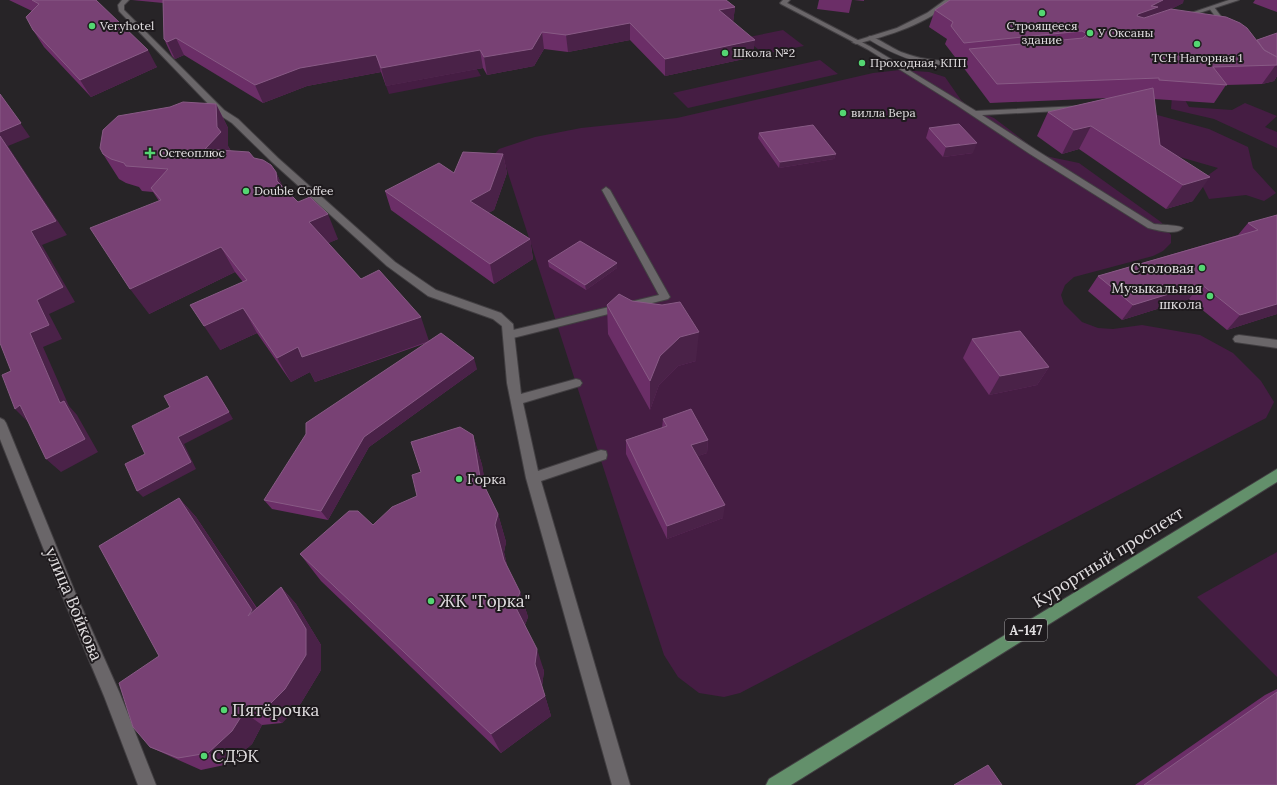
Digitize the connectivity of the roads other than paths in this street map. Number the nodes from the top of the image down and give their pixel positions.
1 (126, 0) edge
2 (787, 0) edge
3 (949, 0) edge
4 (1236, 0) edge
5 (1212, 8) junction
6 (1175, 19) edge
7 (1229, 31) edge
8 (870, 38) junction
9 (856, 42) junction
10 (989, 61) edge
11 (1084, 108) edge
12 (975, 113) junction
13 (606, 190) dead end
14 (1179, 228) dead end
15 (509, 335) junction
16 (1239, 339) dead end
17 (1277, 344) edge
18 (576, 383) dead end
19 (517, 400) junction
20 (0, 423) edge
21 (601, 455) dead end
22 (1277, 476) edge
23 (533, 478) junction
24 (147, 785) edge
25 (621, 785) edge
26 (775, 785) edge

1 - 15 street
2 - 9 lane
3 - 8 street
4 - 5 street
5 - 6 street
5 - 7 lane
8 - 9 street
8 - 10 lane
9 - 12 lane
11 - 12 lane
12 - 14 lane
13 - 15 lane
15 - 19 street
16 - 17 street
18 - 19 street
19 - 23 street
20 - 24 street, улица Войкова
21 - 23 street
22 - 26 main road, Курортный проспект / А-147
23 - 25 street

